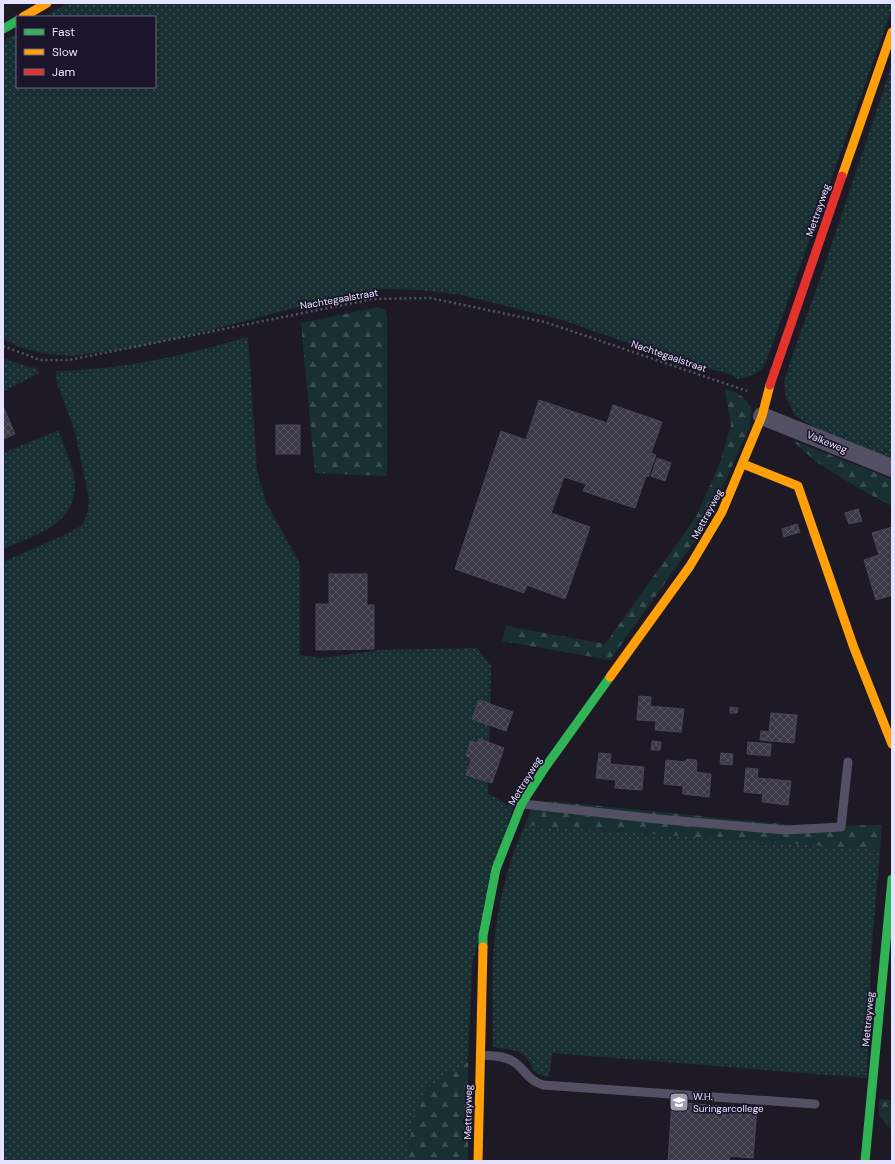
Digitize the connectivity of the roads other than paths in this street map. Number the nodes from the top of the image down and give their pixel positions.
1 (47, 3) edge
2 (25, 16) edge
3 (16, 22) edge
4 (3, 29) edge
5 (892, 32) edge
6 (762, 416) junction
7 (742, 464) junction
8 (892, 468) edge
9 (892, 744) edge
10 (848, 762) dead end
11 (522, 803) junction
12 (892, 879) edge
13 (480, 1055) junction
14 (815, 1104) dead end
15 (478, 1161) edge
16 (865, 1161) edge

1 - 2 street
3 - 4 street
5 - 6 street, Mettrayweg
6 - 7 street, Mettrayweg
6 - 8 street, Valkeweg
7 - 9 street
7 - 11 street, Mettrayweg
10 - 11 lane
11 - 13 street, Mettrayweg
12 - 16 street, Mettrayweg
13 - 14 lane
13 - 15 street, Mettrayweg

